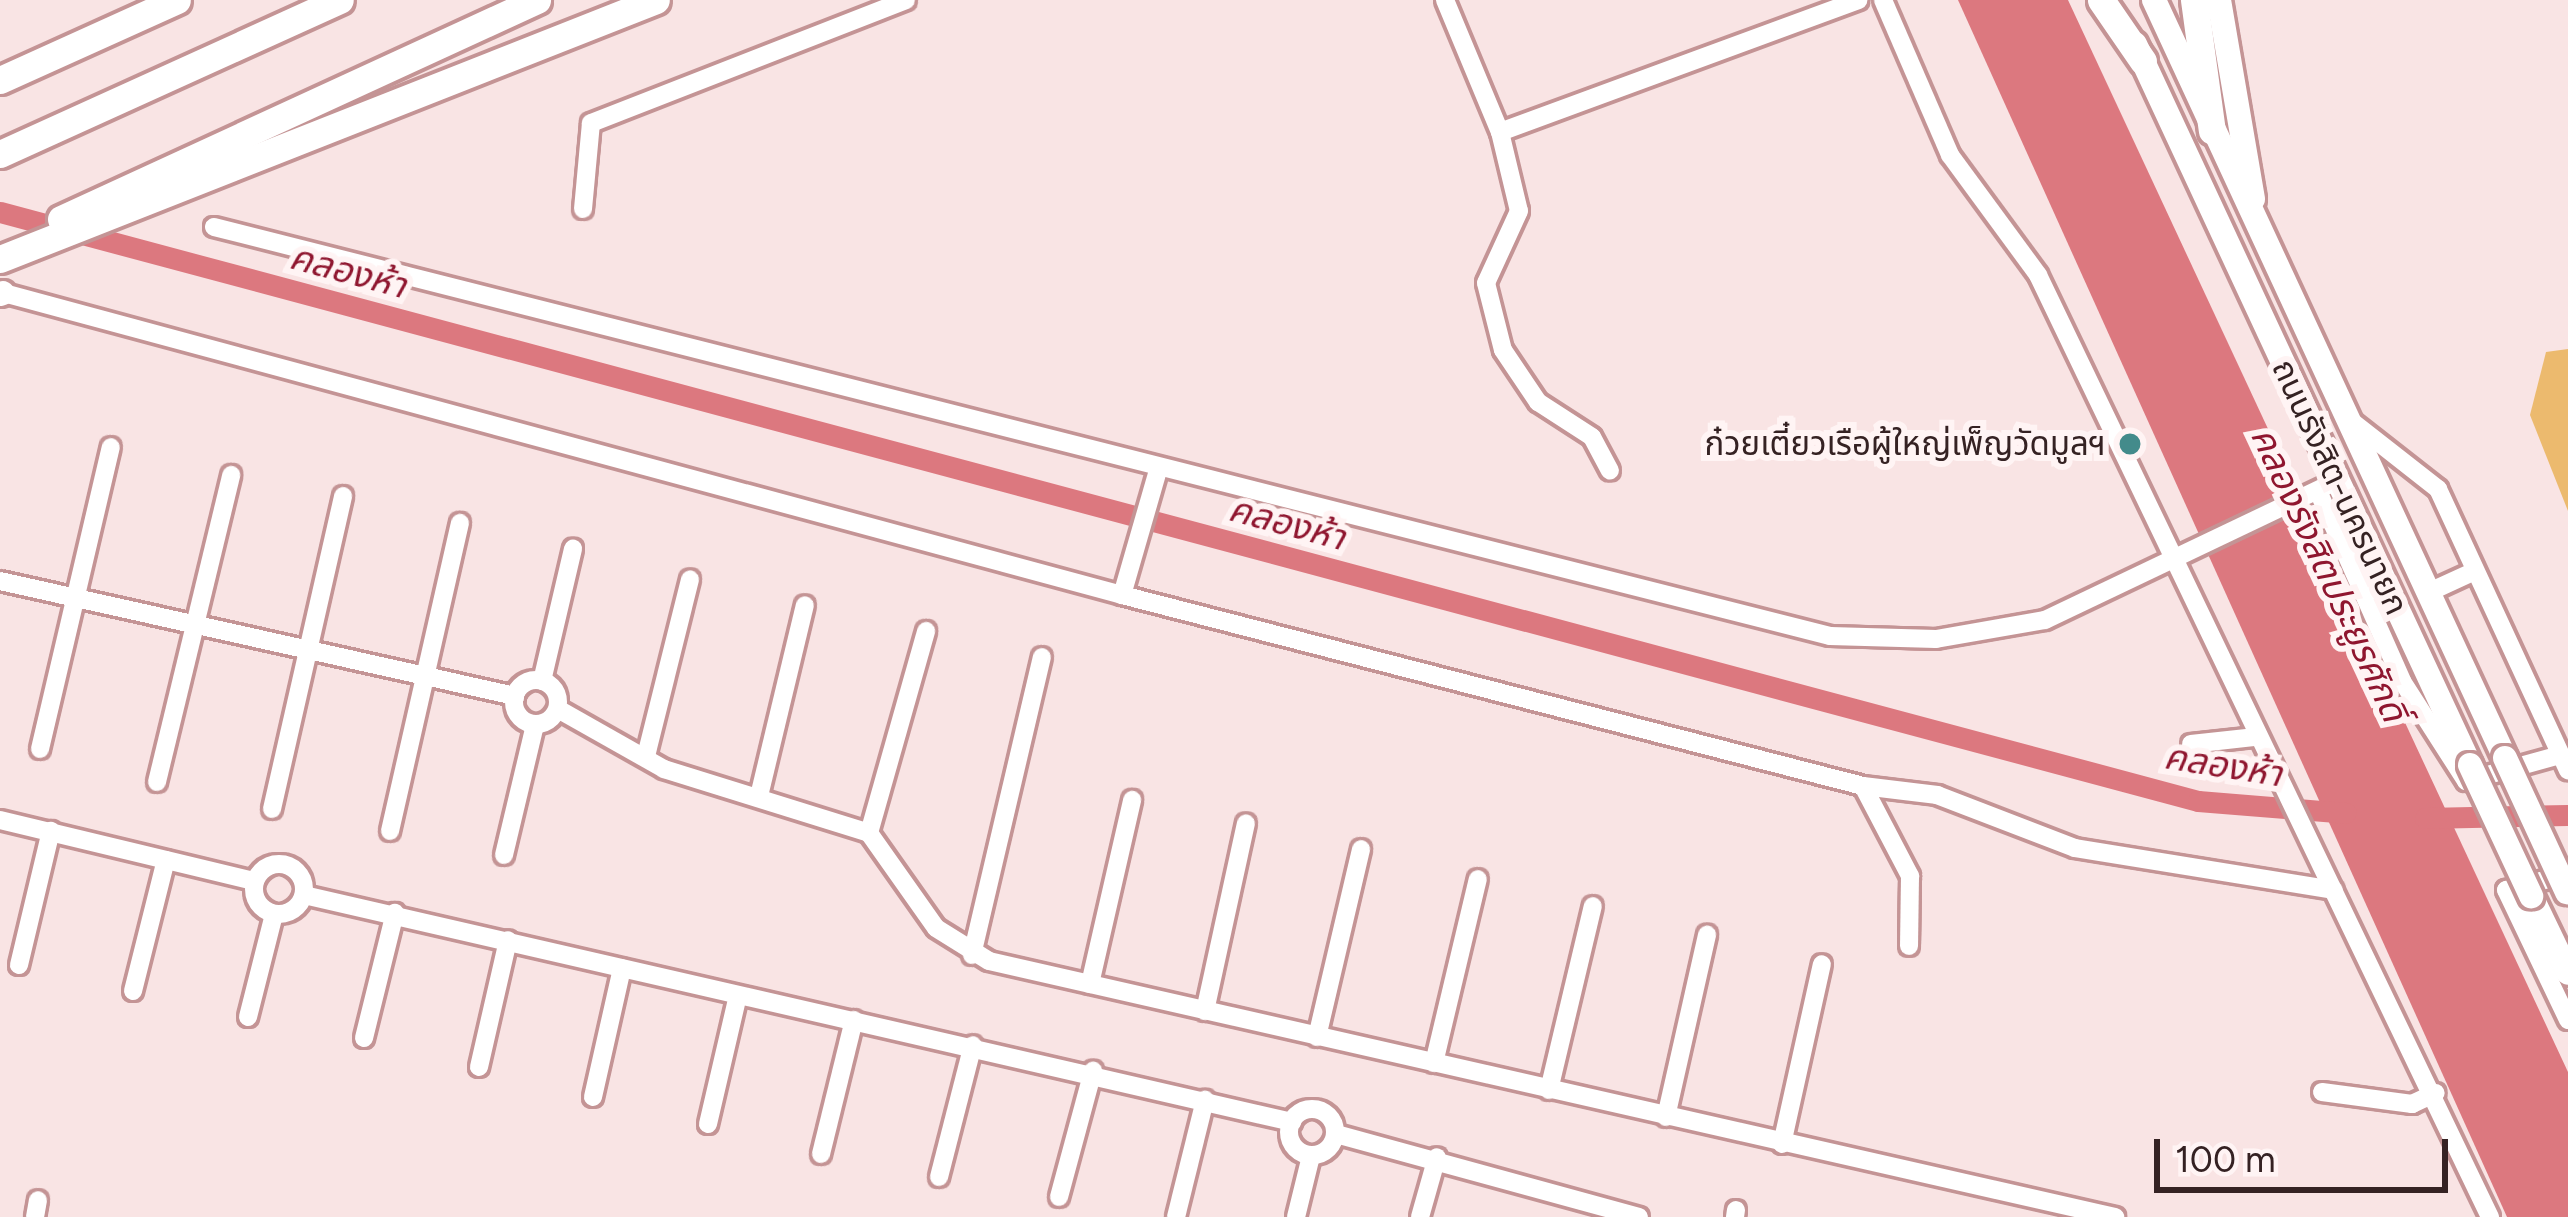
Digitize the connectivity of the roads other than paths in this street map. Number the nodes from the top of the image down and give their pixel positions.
1 (177, 0) edge
2 (340, 0) edge
3 (656, 0) edge
4 (906, 0) edge
5 (1445, 0) edge
6 (1858, 0) edge
7 (1883, 0) edge
8 (2102, 0) edge
9 (2116, 0) edge
10 (2154, 0) edge
11 (2194, 0) edge
12 (2219, 0) edge
13 (533, 2) edge
14 (616, 7) edge
15 (2143, 61) junction
16 (0, 80) edge
17 (2212, 130) junction
18 (1500, 132) junction
19 (0, 154) edge
20 (583, 209) dead end
21 (214, 226) dead end
22 (2261, 239) junction
23 (0, 248) edge
24 (0, 260) edge
25 (1, 293) edge
26 (2343, 414) junction
27 (111, 447) dead end
28 (1610, 471) dead end
29 (232, 475) dead end
30 (1156, 477) junction
31 (2322, 489) junction
32 (343, 496) dead end
33 (460, 523) dead end
34 (574, 549) dead end
35 (2176, 554) junction
36 (2475, 571) junction
37 (690, 579) dead end
38 (0, 581) edge
39 (1124, 589) junction
40 (2427, 593) junction
41 (74, 597) junction
42 (805, 605) dead end
43 (194, 624) junction
44 (926, 631) dead end
45 (308, 650) junction
46 (1042, 657) dead end
47 (424, 675) junction
48 (542, 681) junction
49 (515, 696) junction
50 (558, 709) junction
51 (535, 725) junction
52 (2254, 737) junction
53 (2191, 743) dead end
54 (40, 748) dead end
55 (646, 757) junction
56 (2564, 762) edge
57 (157, 782) dead end
58 (1863, 786) junction
59 (760, 792) junction
60 (1132, 800) dead end
61 (272, 809) dead end
62 (0, 820) edge
63 (1246, 823) dead end
64 (50, 831) junction
65 (390, 831) dead end
66 (869, 833) junction
67 (1361, 849) dead end
68 (505, 855) dead end
69 (166, 860) junction
70 (2568, 874) edge
71 (1478, 879) dead end
72 (254, 881) junction
73 (2334, 890) junction
74 (2567, 894) edge
75 (304, 895) junction
76 (1593, 905) dead end
77 (394, 913) junction
78 (274, 914) junction
79 (1707, 935) dead end
80 (508, 940) junction
81 (1910, 946) dead end
82 (971, 955) junction
83 (1822, 964) dead end
84 (19, 965) dead end
85 (622, 968) junction
86 (2568, 973) edge
87 (1090, 984) junction
88 (133, 991) dead end
89 (738, 995) junction
90 (1205, 1011) junction
91 (248, 1017) dead end
92 (854, 1020) junction
93 (2568, 1020) edge
94 (1317, 1037) junction
95 (364, 1038) dead end
96 (974, 1045) junction
97 (1435, 1063) junction
98 (479, 1067) dead end
99 (1093, 1071) junction
100 (1549, 1090) junction
101 (2321, 1092) dead end
102 (2436, 1093) junction
103 (593, 1097) dead end
104 (1205, 1100) junction
105 (1666, 1117) junction
106 (1292, 1122) junction
107 (708, 1124) dead end
108 (1336, 1133) junction
109 (1781, 1144) junction
110 (821, 1154) dead end
111 (1310, 1156) junction
112 (1437, 1157) junction
113 (939, 1177) dead end
114 (1059, 1197) dead end
115 (1176, 1217) edge
116 (1296, 1217) edge
117 (1420, 1217) edge
118 (1639, 1217) edge
119 (2115, 1217) edge
120 (2491, 1217) edge

1 - 16 highway
2 - 19 highway
3 - 14 highway
4 - 20 street
5 - 18 street
6 - 18 street
7 - 35 street
8 - 15 highway
9 - 15 main road, ถนนรังสิต-นครนายก
10 - 17 main road, ถนนรังสิต-นครนายก
11 - 17 highway
12 - 22 main road
13 - 23 highway
14 - 24 highway
15 - 31 main road, ถนนรังสิต-นครนายก
17 - 22 main road, ถนนรังสิต-นครนายก
18 - 28 street
21 - 30 street
22 - 26 main road, ถนนรังสิต-นครนายก
25 - 39 street
26 - 36 street
26 - 40 main road, ถนนรังสิต-นครนายก
27 - 41 street
29 - 43 street
30 - 35 street
30 - 39 street
31 - 35 street
31 - 56 street
31 - 86 main road, ถนนรังสิต-นครนายก, bridge
32 - 45 street
33 - 47 street
34 - 48 street
35 - 52 street
36 - 40 street
36 - 56 street
37 - 55 street
38 - 41 street
39 - 58 street
40 - 74 main road, ถนนรังสิต-นครนายก, bridge
41 - 43 street
41 - 54 street
42 - 59 street
43 - 45 street
43 - 57 street
44 - 66 street
45 - 47 street
45 - 61 street
46 - 82 street
47 - 49 street
47 - 65 street
48 - 49 street
48 - 50 street
49 - 51 street
50 - 51 street
50 - 55 street
51 - 68 street
52 - 53 street
52 - 73 street
55 - 59 street
58 - 73 street
58 - 81 street
59 - 66 street
60 - 87 street
62 - 64 street
63 - 90 street
64 - 69 street
64 - 84 street
66 - 82 street
67 - 94 street
69 - 72 street
69 - 88 street
70 - 93 street
71 - 97 street
72 - 75 street
72 - 78 street
73 - 102 street
75 - 77 street
75 - 78 street
76 - 100 street
77 - 80 street
77 - 95 street
78 - 91 street
79 - 105 street
80 - 85 street
80 - 98 street
82 - 87 street
83 - 109 street
85 - 89 street
85 - 103 street
87 - 90 street
89 - 92 street
89 - 107 street
90 - 94 street
92 - 96 street
92 - 110 street
94 - 97 street
96 - 99 street
96 - 113 street
97 - 100 street
99 - 104 street
99 - 114 street
100 - 105 street
101 - 102 street
102 - 120 street
104 - 106 street
104 - 115 street
105 - 109 street
106 - 108 street
106 - 111 street
108 - 111 street
108 - 112 street
109 - 119 street
111 - 116 street
112 - 117 street
112 - 118 street

